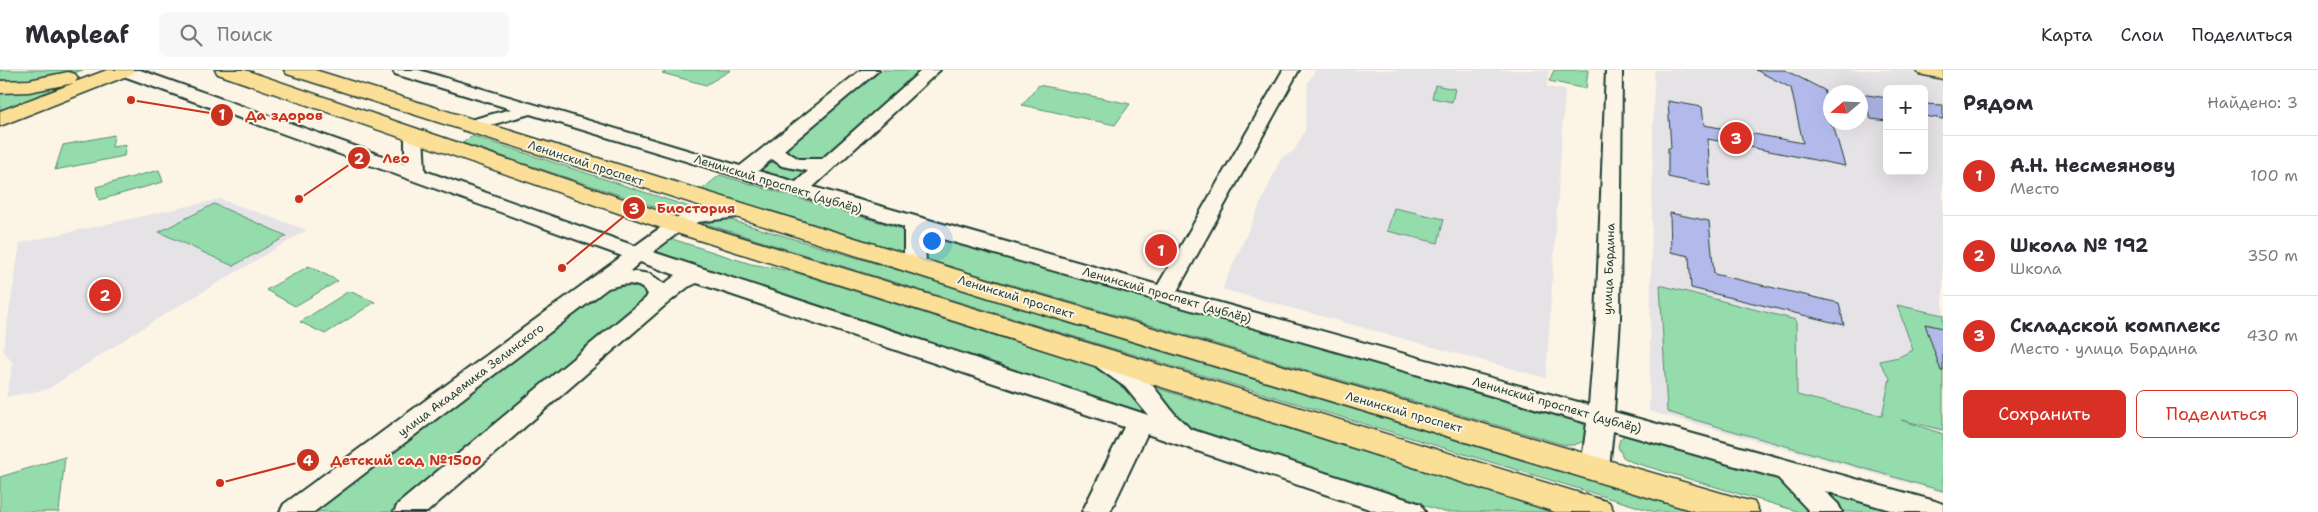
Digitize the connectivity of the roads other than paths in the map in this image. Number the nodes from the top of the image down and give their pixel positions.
1 (90, 70) edge
2 (124, 70) edge
3 (225, 70) edge
4 (294, 70) edge
5 (401, 70) edge
6 (871, 70) edge
7 (932, 70) edge
8 (1291, 70) edge
9 (1614, 70) edge
10 (1926, 70) edge
11 (1943, 73) edge
12 (0, 87) edge
13 (529, 109) junction
14 (0, 119) edge
15 (470, 126) junction
16 (414, 135) junction
17 (773, 149) junction
18 (826, 164) junction
19 (743, 173) junction
20 (415, 175) junction
21 (799, 190) junction
22 (739, 212) junction
23 (914, 224) junction
24 (676, 225) junction
25 (636, 255) junction
26 (915, 266) junction
27 (696, 276) junction
28 (600, 283) junction
29 (1164, 294) junction
30 (655, 302) junction
31 (1104, 359) junction
32 (1601, 419) junction
33 (1139, 423) junction
34 (1190, 440) junction
35 (1595, 468) junction
36 (1786, 470) junction
37 (294, 512) edge
38 (408, 512) edge
39 (1096, 512) edge
40 (1411, 512) edge
41 (1597, 512) edge
42 (1742, 512) edge
43 (1828, 512) edge
44 (1935, 512) edge

1 - 12 main road
2 - 14 main road
2 - 20 street
3 - 16 main road
4 - 15 main road, Ленинский проспект
5 - 13 street, Ленинский проспект (дублёр)
6 - 17 street
7 - 18 street
8 - 29 street
9 - 32 street, улица Бардина
10 - 11 main road
13 - 15 street
13 - 19 street, Ленинский проспект (дублёр)
15 - 22 main road, Ленинский проспект
16 - 20 street
16 - 24 main road
17 - 18 street
17 - 19 street
18 - 21 street
19 - 21 street, Ленинский проспект (дублёр)
20 - 25 street
21 - 23 street, Ленинский проспект (дублёр)
22 - 24 street, улица Академика Зелинского
22 - 26 main road, Ленинский проспект
23 - 26 street
23 - 29 street, Ленинский проспект (дублёр)
24 - 25 street, улица Академика Зелинского
24 - 31 main road
25 - 27 street
25 - 28 street, улица Академика Зелинского
26 - 35 main road, Ленинский проспект
27 - 30 street
27 - 33 street
28 - 30 street, улица Академика Зелинского
28 - 37 street, улица Академика Зелинского
29 - 32 street, Ленинский проспект (дублёр)
30 - 38 street
31 - 34 street
31 - 41 main road
32 - 35 street, улица Бардина
32 - 36 street, Ленинский проспект (дублёр)
33 - 34 street
33 - 39 street
34 - 40 street
35 - 42 main road, Ленинский проспект
36 - 43 street
36 - 44 street, Ленинский проспект (дублёр)

